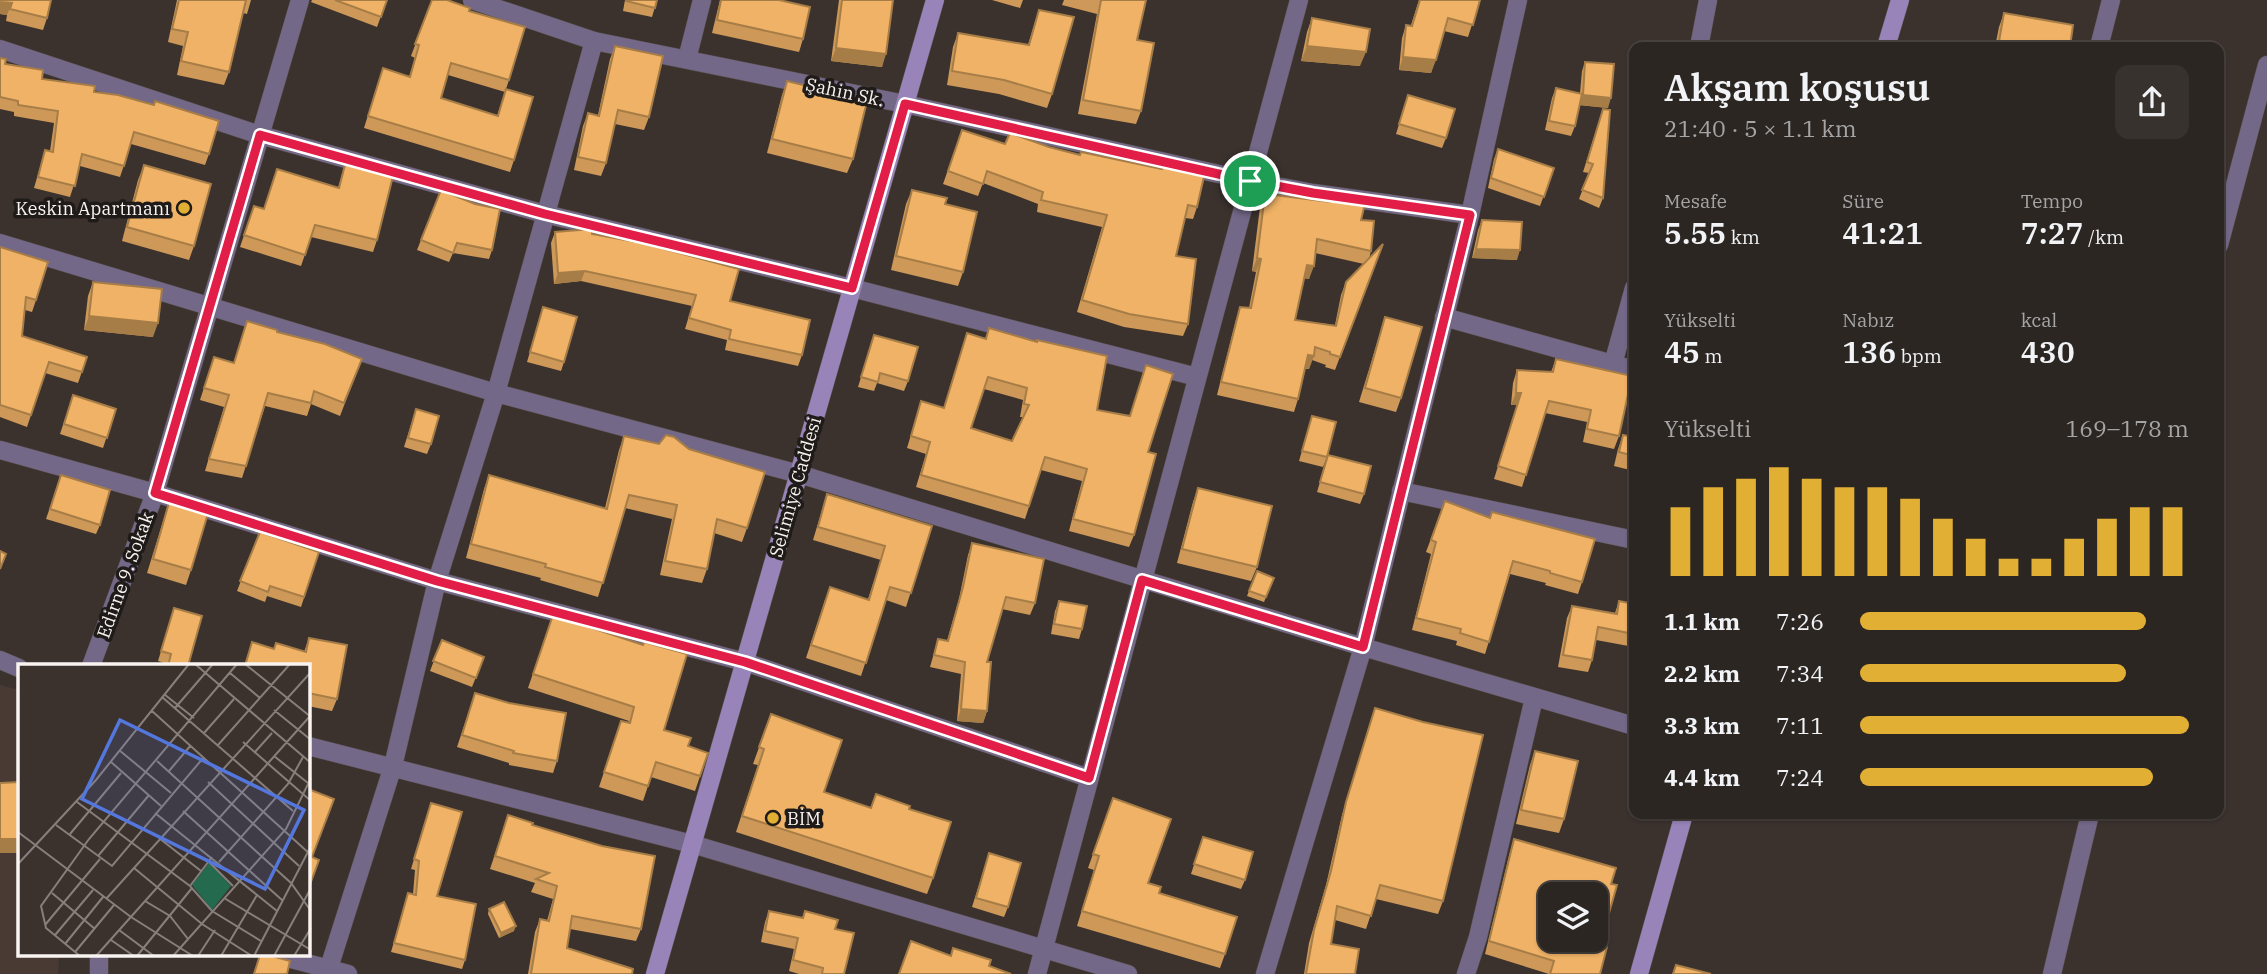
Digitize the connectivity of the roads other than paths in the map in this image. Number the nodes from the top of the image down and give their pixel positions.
1 (300, 0) edge
2 (472, 0) edge
3 (702, 0) edge
4 (935, 0) edge
5 (1298, 0) edge
6 (1518, 0) edge
7 (1709, 0) edge
8 (1900, 0) edge
9 (2111, 0) edge
10 (594, 41) junction
11 (1700, 42) edge
12 (1887, 42) edge
13 (2100, 42) edge
14 (0, 49) edge
15 (687, 59) junction
16 (2267, 65) edge
17 (905, 104) junction
18 (260, 135) junction
19 (1250, 181) junction
20 (545, 214) junction
21 (1470, 215) junction
22 (2224, 226) edge
23 (0, 243) edge
24 (852, 288) junction
25 (1629, 306) edge
26 (210, 307) junction
27 (1444, 317) junction
28 (1613, 364) junction
29 (1629, 369) edge
30 (1198, 377) junction
31 (496, 393) junction
32 (0, 450) edge
33 (799, 474) junction
34 (1401, 491) junction
35 (155, 493) junction
36 (1629, 539) edge
37 (1142, 580) junction
38 (437, 581) junction
39 (1363, 647) junction
40 (0, 660) edge
41 (745, 662) junction
42 (92, 664) edge
43 (18, 668) edge
44 (1534, 698) junction
45 (1629, 725) edge
46 (310, 746) edge
47 (393, 766) junction
48 (1089, 778) junction
49 (1683, 819) edge
50 (2089, 819) edge
51 (692, 844) junction
52 (1043, 949) junction
53 (99, 956) edge
54 (279, 956) edge
55 (328, 972) edge
56 (99, 974) edge
57 (348, 974) edge
58 (655, 974) edge
59 (1037, 974) edge
60 (1128, 974) edge
61 (1265, 974) edge
62 (1466, 974) edge
63 (1639, 974) edge
64 (2052, 974) edge

1 - 18 street, Edirne 9. Sokak
2 - 10 street, Şahin Sk.
3 - 15 street
4 - 17 street, Selimiye Caddesi
5 - 19 street
6 - 21 street
7 - 11 street
8 - 12 street
9 - 13 street
10 - 15 street, Şahin Sk.
10 - 20 street
14 - 18 street
15 - 17 street, Şahin Sk.
16 - 22 street
17 - 19 street, Şahin Sk.
17 - 24 street, Selimiye Caddesi
18 - 20 street
18 - 26 street, Edirne 9. Sokak
19 - 21 street, Şahin Sk.
19 - 30 street
20 - 24 street
20 - 31 street
21 - 27 street
23 - 26 street
24 - 30 street
24 - 33 street, Selimiye Caddesi
25 - 28 street
26 - 31 street
26 - 35 street, Edirne 9. Sokak
27 - 28 street
27 - 34 street
28 - 29 street
30 - 37 street
31 - 33 street
31 - 38 street
32 - 35 street
33 - 37 street
33 - 41 street, Selimiye Caddesi
34 - 36 street
34 - 39 street
35 - 38 street
35 - 42 street, Edirne 9. Sokak
37 - 39 street
37 - 48 street
38 - 41 street
38 - 47 street
39 - 44 street
39 - 61 street
40 - 43 street
41 - 48 street
41 - 51 street, Selimiye Caddesi
44 - 45 street
44 - 62 street
46 - 47 street
47 - 51 street
47 - 55 street
48 - 52 street
49 - 63 street
50 - 64 street
51 - 52 street
51 - 58 street, Selimiye Caddesi
52 - 59 street
52 - 60 street
53 - 56 street
54 - 55 street
55 - 57 street

